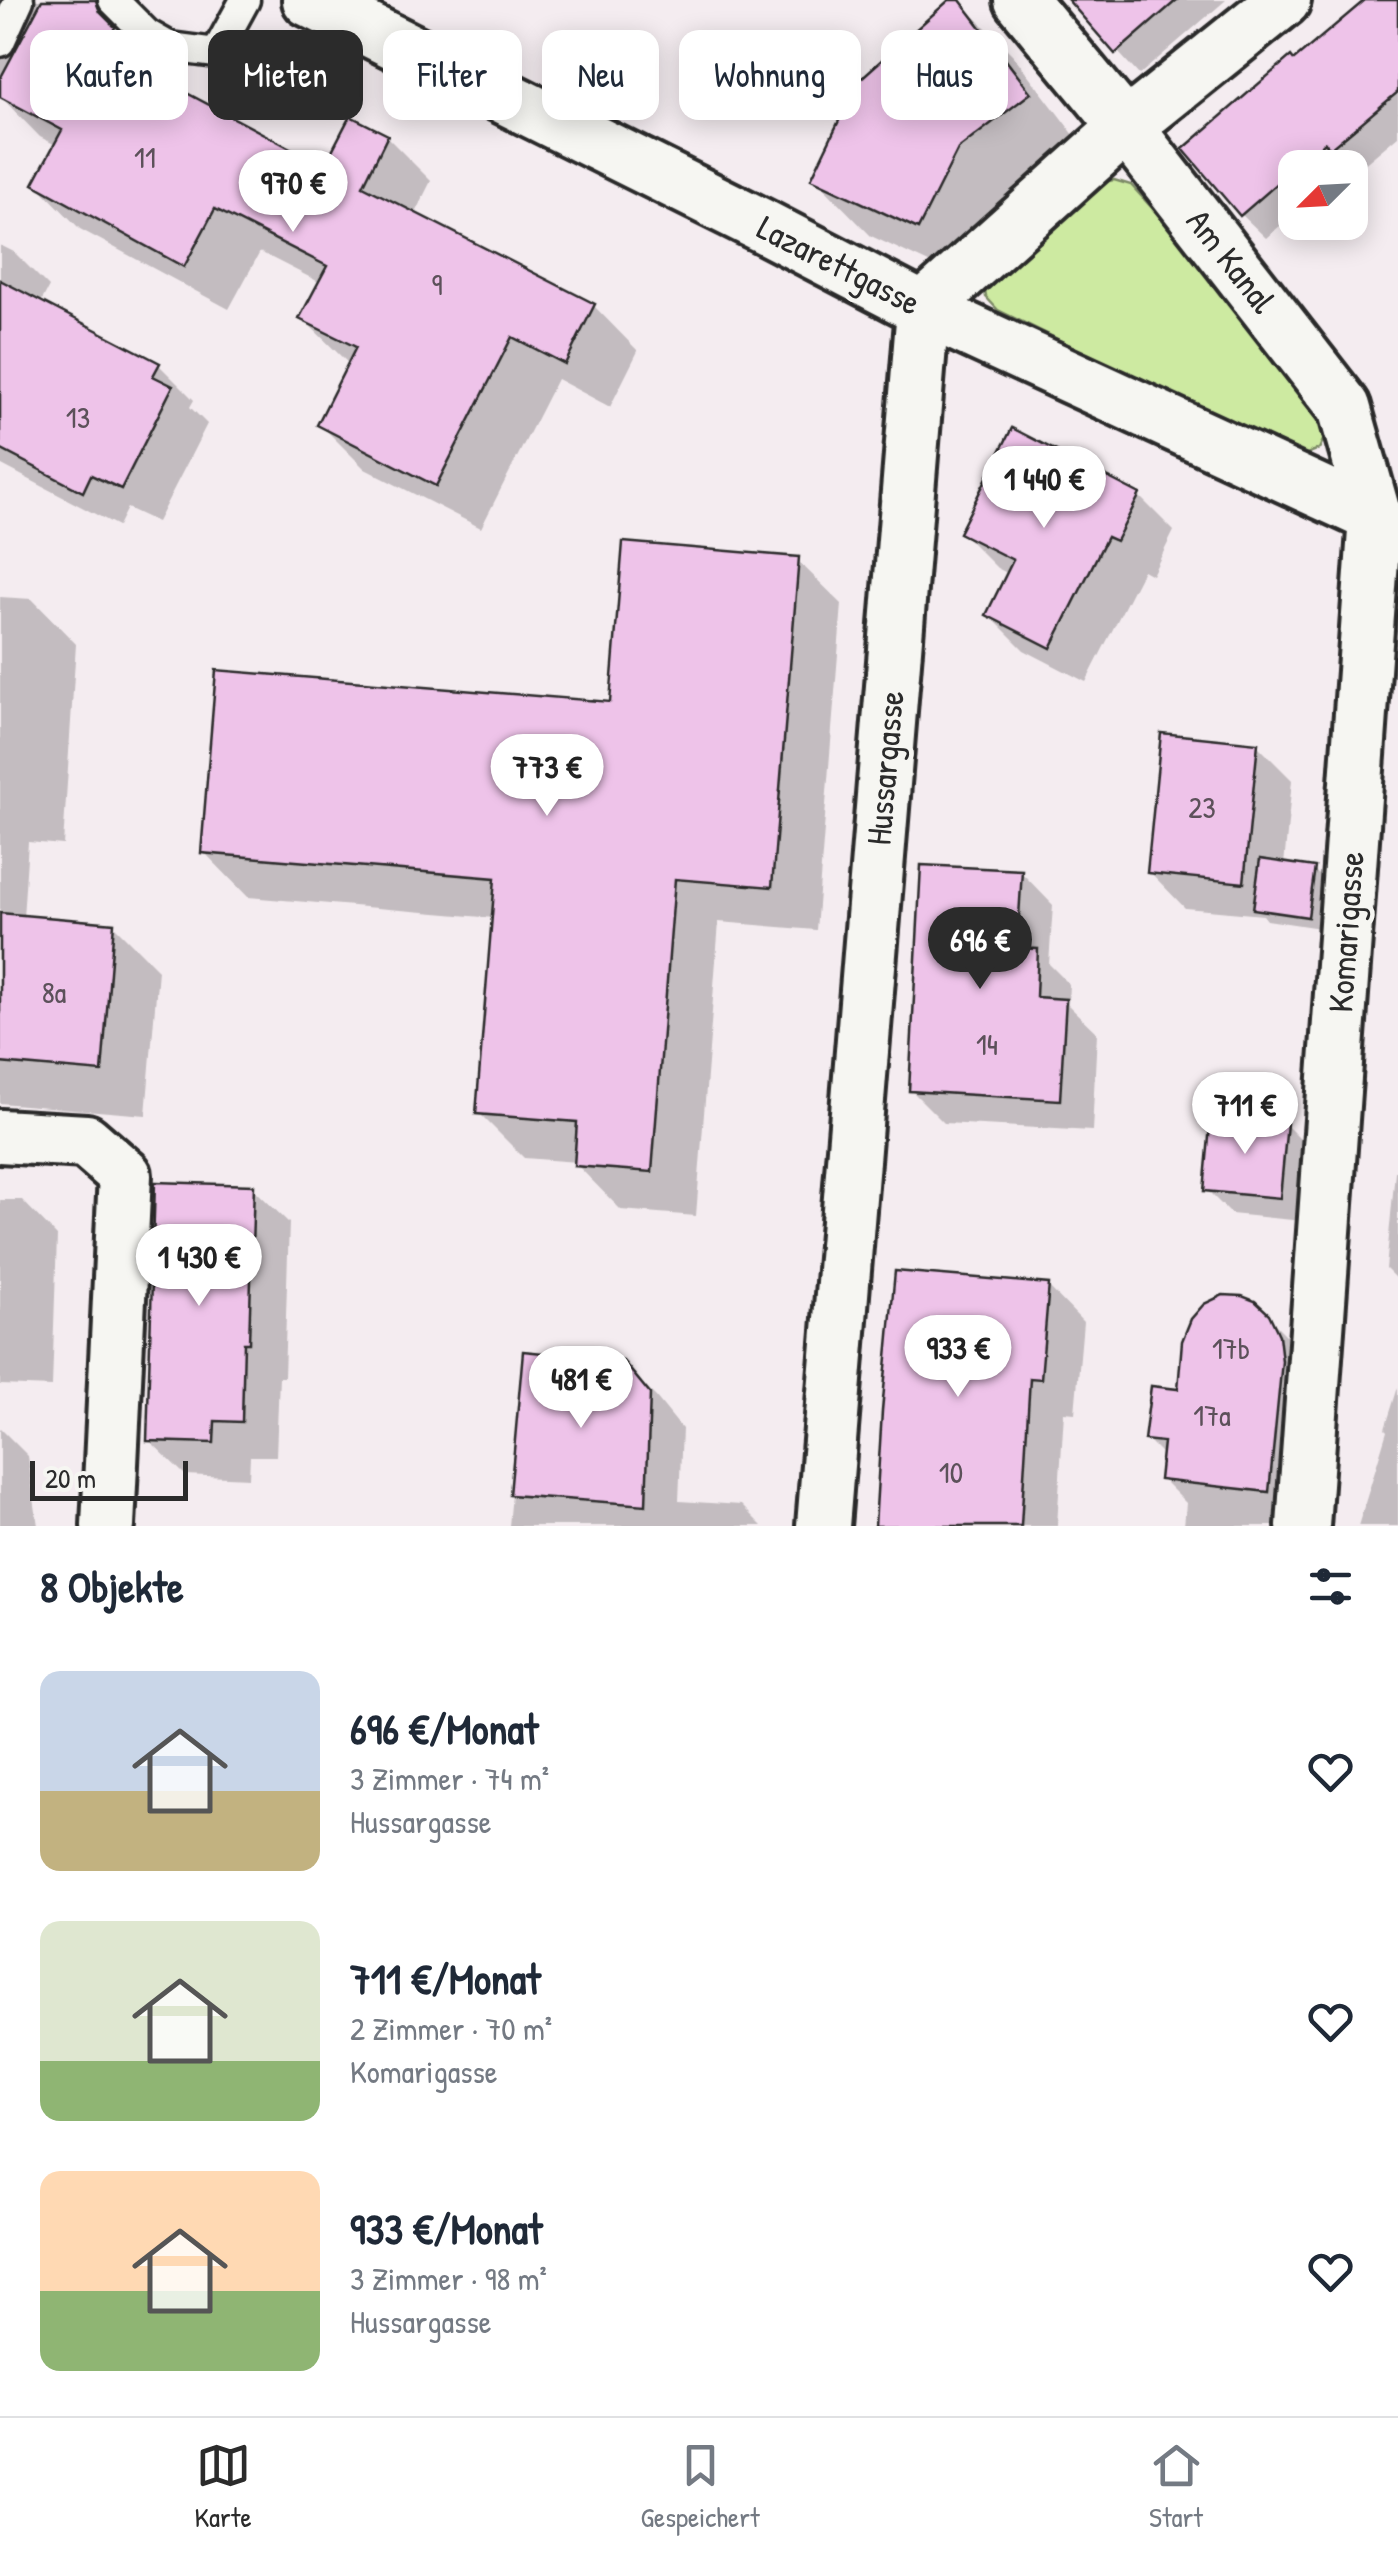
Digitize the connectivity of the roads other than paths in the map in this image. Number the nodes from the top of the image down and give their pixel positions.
1 (19, 0) edge
2 (113, 0) edge
3 (245, 0) edge
4 (310, 0) edge
5 (1020, 0) edge
6 (1284, 0) edge
7 (0, 42) edge
8 (1126, 127) junction
9 (923, 309) junction
10 (1386, 531) edge
11 (0, 1136) edge
12 (108, 1526) edge
13 (823, 1526) edge
14 (1303, 1526) edge

1 - 7 lane
2 - 3 lane
4 - 9 street, Lazarettgasse
5 - 8 street, Am Kanal
6 - 8 street
8 - 9 street
8 - 10 street, Am Kanal
9 - 10 street, Lazarettgasse
9 - 13 street, Hussargasse
10 - 14 street, Komarigasse
11 - 12 street

